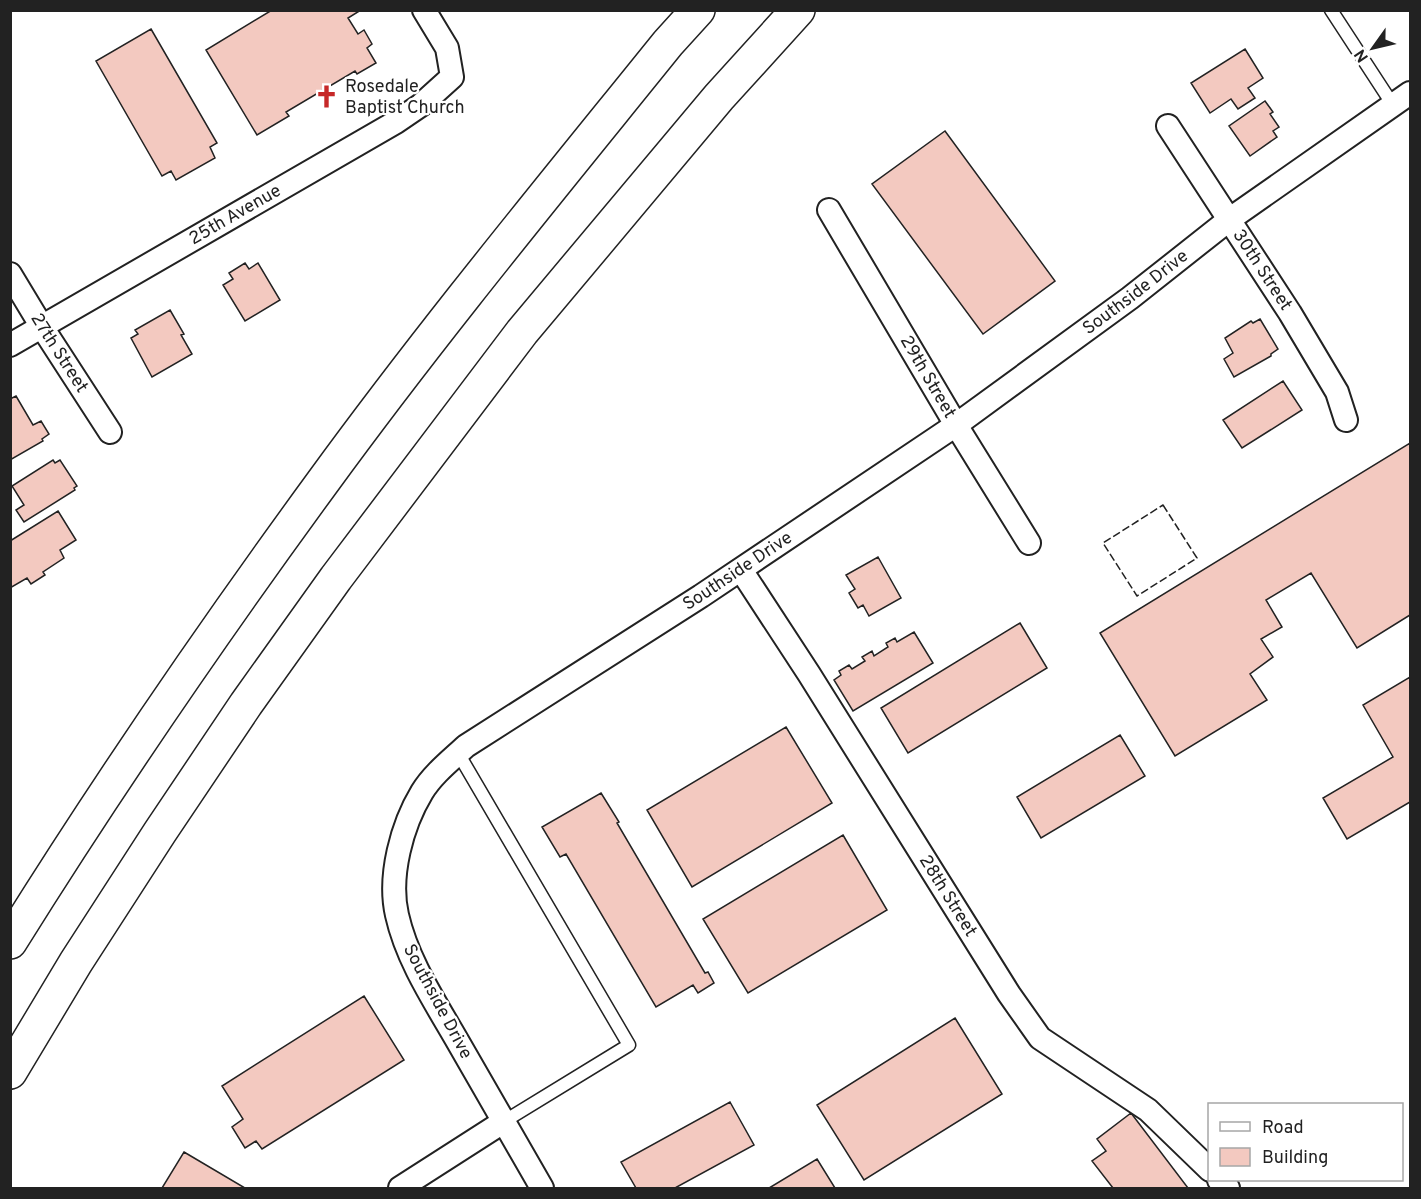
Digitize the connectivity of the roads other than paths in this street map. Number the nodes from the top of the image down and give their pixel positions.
1 (424, 10) edge
2 (698, 10) edge
3 (798, 10) edge
4 (1331, 10) edge
5 (1402, 99) edge
6 (1168, 126) dead end
7 (829, 210) dead end
8 (1230, 219) junction
9 (10, 274) edge
10 (42, 327) junction
11 (10, 345) edge
12 (1346, 420) dead end
13 (956, 425) junction
14 (110, 432) dead end
15 (1029, 543) dead end
16 (741, 570) junction
17 (458, 753) junction
18 (10, 942) edge
19 (10, 1072) edge
20 (503, 1122) junction
21 (1208, 1169) edge
22 (400, 1188) edge
23 (542, 1188) edge

1 - 10 street, 25th Avenue
2 - 18 highway
3 - 19 highway
4 - 5 lane
5 - 8 street, Southside Drive
6 - 8 street, 30th Street
7 - 13 street, 29th Street
8 - 12 street, 30th Street
8 - 13 street, Southside Drive
9 - 10 street, 27th Street
10 - 11 street, 25th Avenue
10 - 14 street, 27th Street
13 - 15 street, 29th Street
13 - 16 street, Southside Drive
16 - 17 street, Southside Drive
16 - 21 street, 28th Street
17 - 20 street, Southside Drive
17 - 20 lane
20 - 22 street
20 - 23 street, Southside Drive

